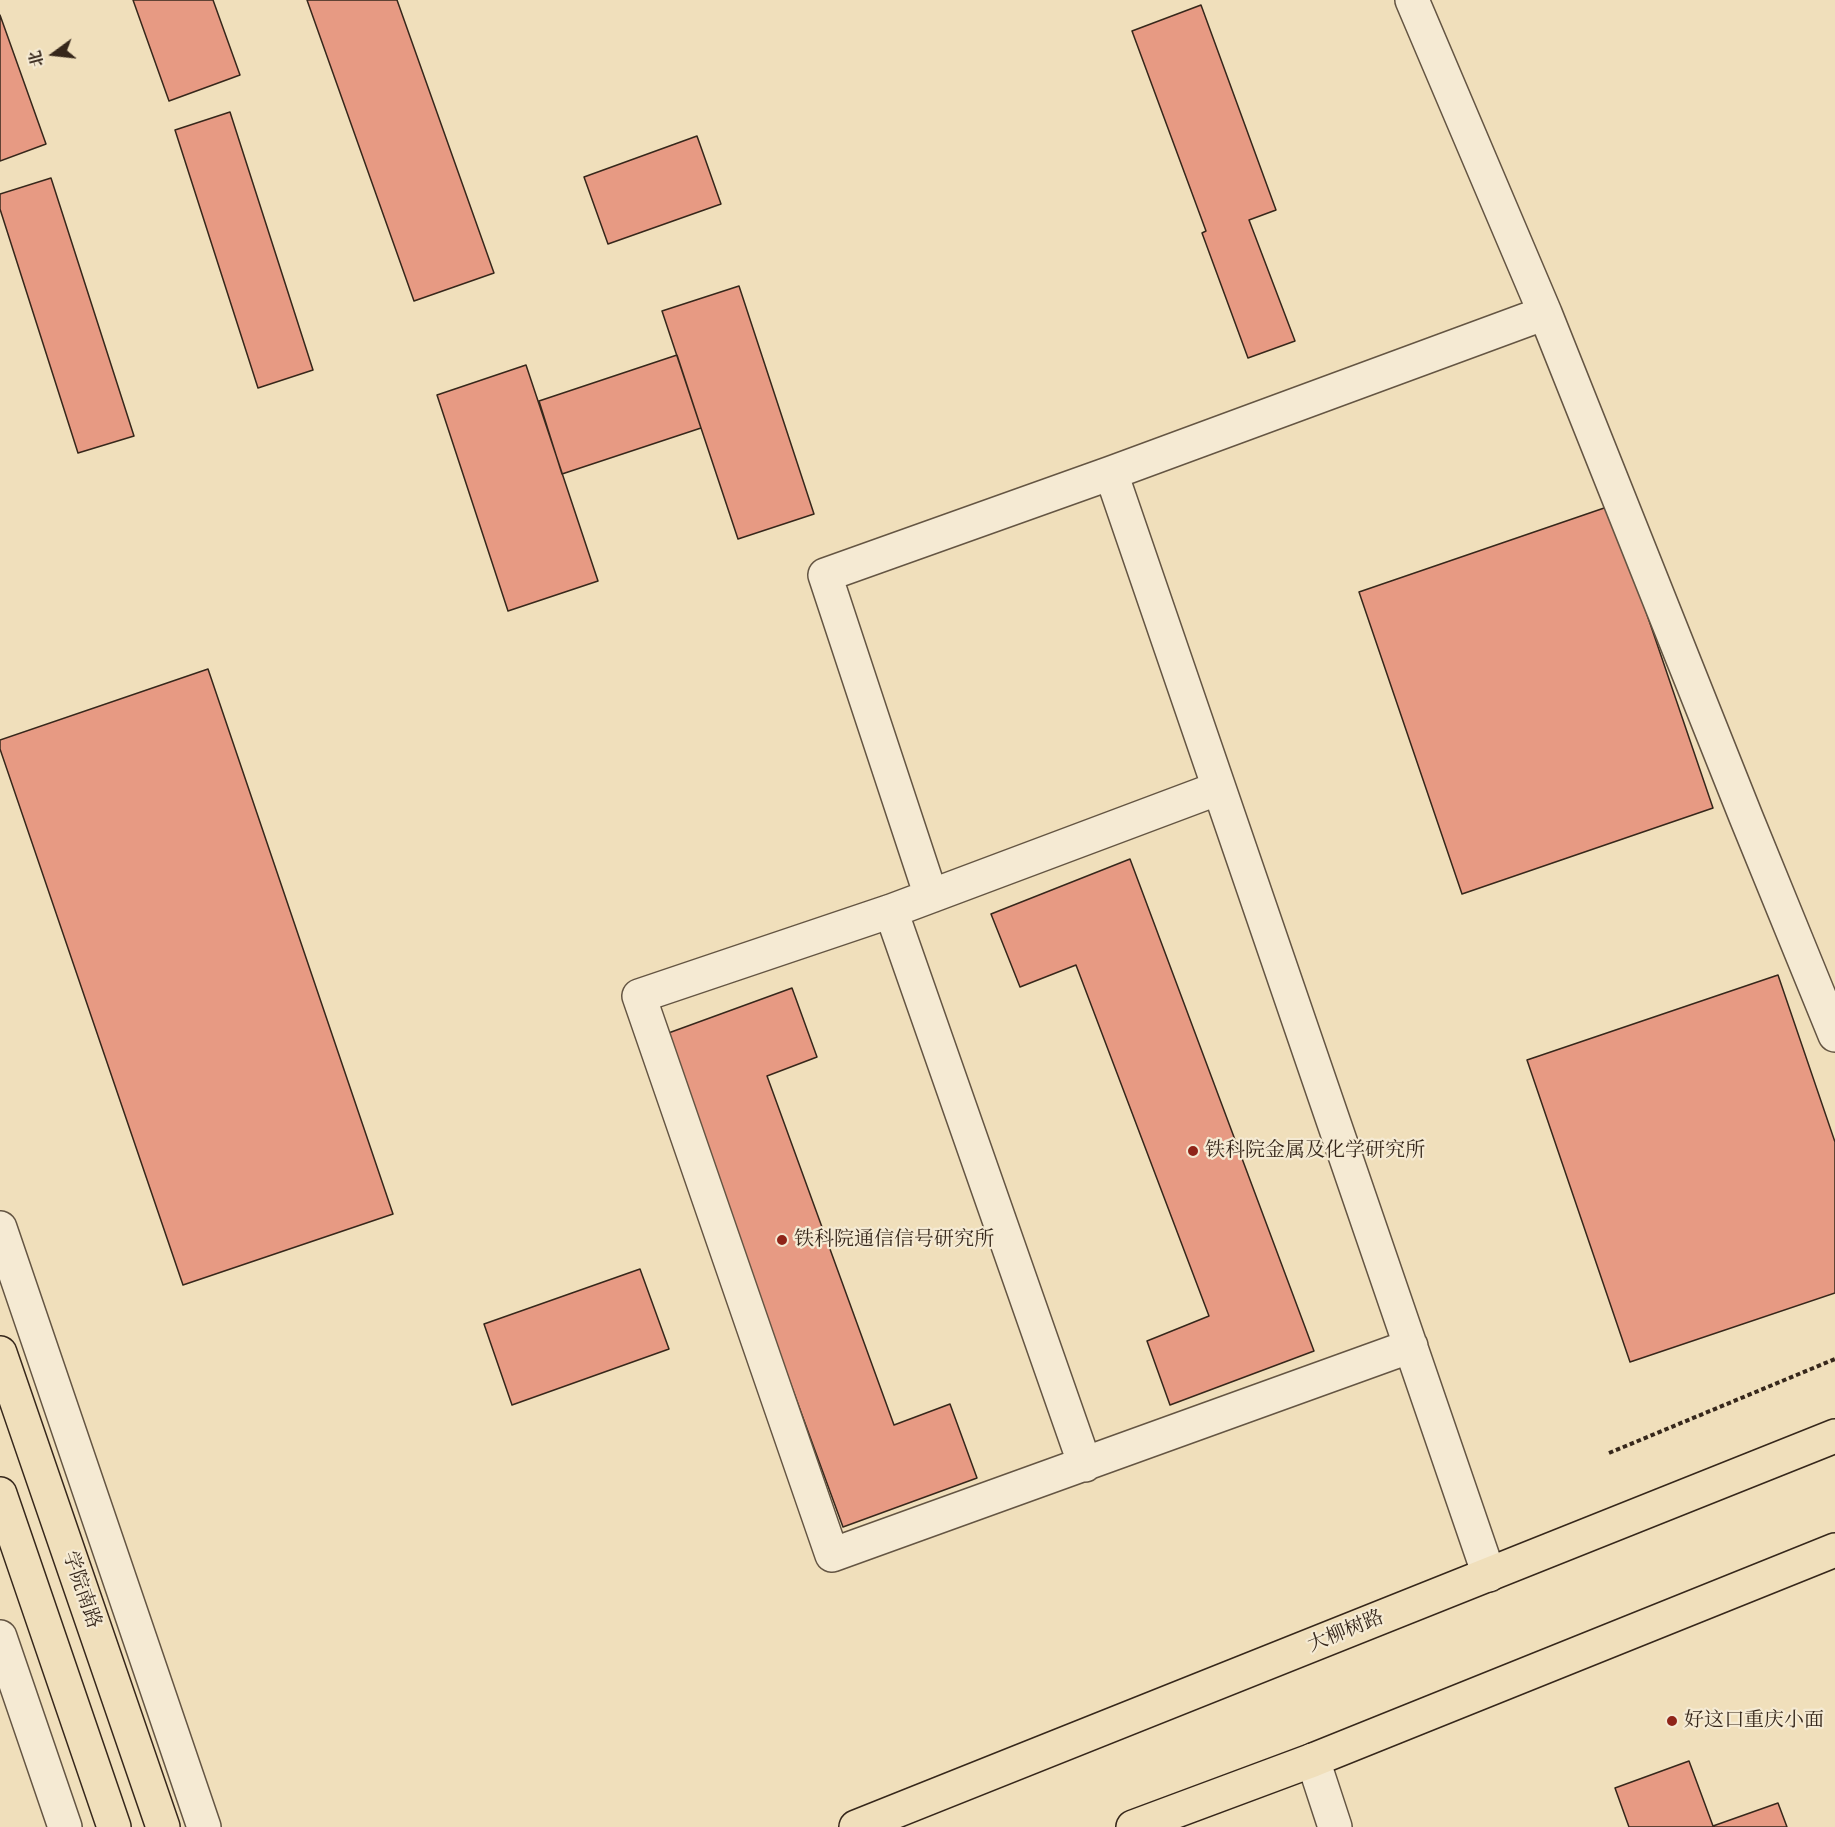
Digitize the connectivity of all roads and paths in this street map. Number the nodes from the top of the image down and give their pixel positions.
1 (1412, 0) edge
2 (1545, 313) junction
3 (1111, 473) junction
4 (1219, 788) junction
5 (931, 896) junction
6 (891, 911) junction
7 (1835, 1035) edge
8 (0, 1228) edge
9 (1411, 1346) junction
10 (0, 1353) edge
11 (1835, 1359) edge
12 (1835, 1436) edge
13 (1609, 1453) dead end
14 (1085, 1465) junction
15 (0, 1494) edge
16 (1835, 1550) edge
17 (1489, 1575) junction
18 (0, 1637) edge
19 (1313, 1760) junction
20 (65, 1827) edge
21 (114, 1827) edge
22 (163, 1827) edge
23 (204, 1827) edge
24 (856, 1827) edge
25 (1133, 1827) edge
26 (1335, 1827) edge

1 - 2 street
2 - 3 street
2 - 7 street
3 - 4 street
3 - 5 street
4 - 5 street
4 - 9 street
5 - 6 street
6 - 14 street
6 - 14 street
8 - 23 street
9 - 14 street
9 - 17 street
10 - 22 main road, 学院南路
11 - 13 path
12 - 17 main road, 大柳树路
15 - 21 main road
16 - 19 main road
17 - 24 main road, 大柳树路
18 - 20 street
19 - 25 main road
19 - 26 street

